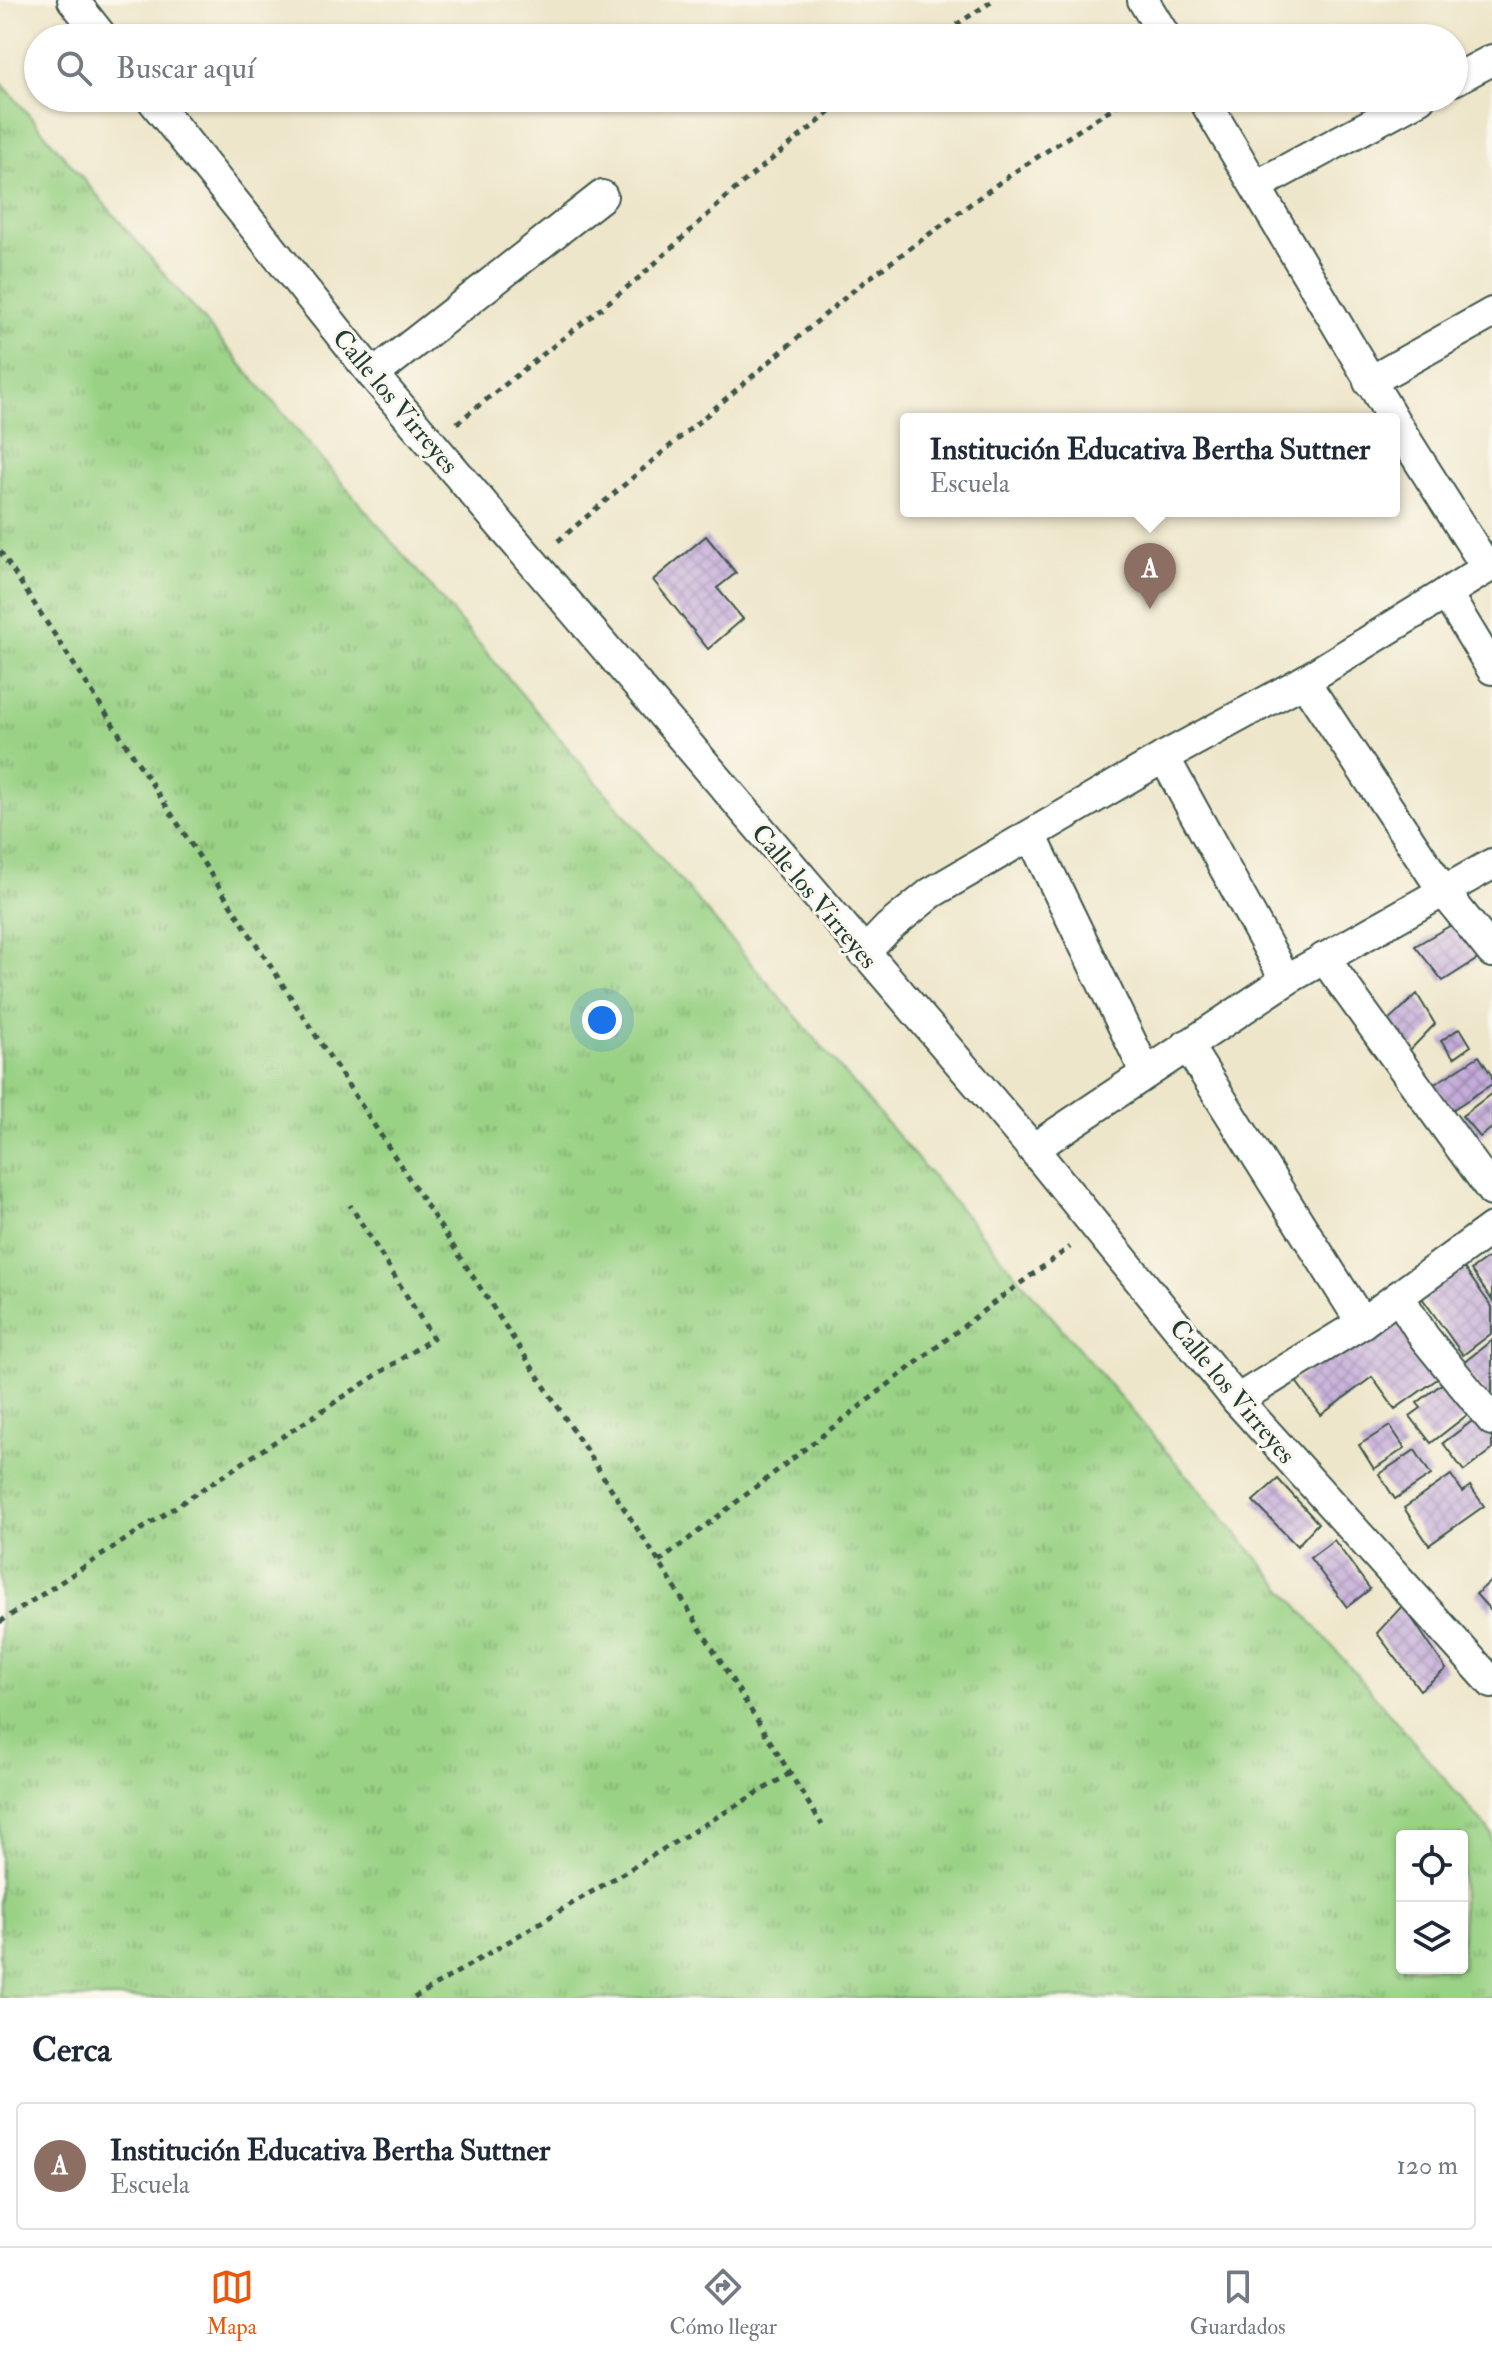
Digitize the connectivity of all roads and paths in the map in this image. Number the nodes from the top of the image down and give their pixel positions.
1 (73, 0) edge
2 (994, 0) edge
3 (1143, 0) edge
4 (92, 24) edge
5 (957, 24) edge
6 (1158, 24) edge
7 (1492, 60) edge
8 (1468, 73) edge
9 (162, 112) edge
10 (831, 112) edge
11 (1107, 112) edge
12 (1211, 112) edge
13 (1394, 112) edge
14 (1256, 186) junction
15 (602, 196) dead end
16 (1492, 313) edge
17 (373, 375) junction
18 (1369, 382) junction
19 (1389, 413) edge
20 (1400, 431) edge
21 (431, 444) junction
22 (0, 551) edge
23 (532, 563) junction
24 (1489, 566) edge
25 (1446, 593) junction
26 (1492, 669) edge
27 (1304, 681) junction
28 (1164, 757) junction
29 (1031, 835) junction
30 (1492, 864) edge
31 (1444, 892) junction
32 (1492, 952) edge
33 (864, 953) junction
34 (1324, 958) junction
35 (1286, 980) junction
36 (1187, 1045) junction
37 (1146, 1073) junction
38 (1033, 1149) junction
39 (1492, 1191) edge
40 (350, 1205) dead end
41 (1097, 1227) junction
42 (1492, 1228) edge
43 (1399, 1297) junction
44 (1362, 1323) junction
45 (1237, 1400) junction
46 (1492, 1420) edge
47 (659, 1562) junction
48 (0, 1622) edge
49 (1492, 1683) edge
50 (789, 1774) junction
51 (822, 1825) dead end
52 (414, 1998) edge

1 - 4 street
2 - 5 path
3 - 6 street
7 - 8 street
9 - 17 street, Calle los Virreyes
10 - 21 path
11 - 23 path
12 - 14 street
13 - 14 street
14 - 18 street
15 - 17 street
16 - 18 street
17 - 21 street, Calle los Virreyes
18 - 19 street
20 - 24 street
21 - 23 street, Calle los Virreyes
22 - 47 path
23 - 33 street, Calle los Virreyes
24 - 25 street
25 - 26 street
25 - 27 street
27 - 28 street
27 - 31 street
28 - 29 street
28 - 35 street
29 - 33 street
29 - 37 street
30 - 31 street
31 - 32 street
31 - 34 street
33 - 38 street, Calle los Virreyes
34 - 35 street
34 - 39 street
35 - 36 street
36 - 37 street
36 - 44 street
37 - 38 street
38 - 41 street, Calle los Virreyes
40 - 48 path
41 - 45 street, Calle los Virreyes
41 - 47 path
42 - 43 street
43 - 44 street
43 - 46 street
44 - 45 street
45 - 49 street, Calle los Virreyes
47 - 50 path
50 - 51 path
50 - 52 path

